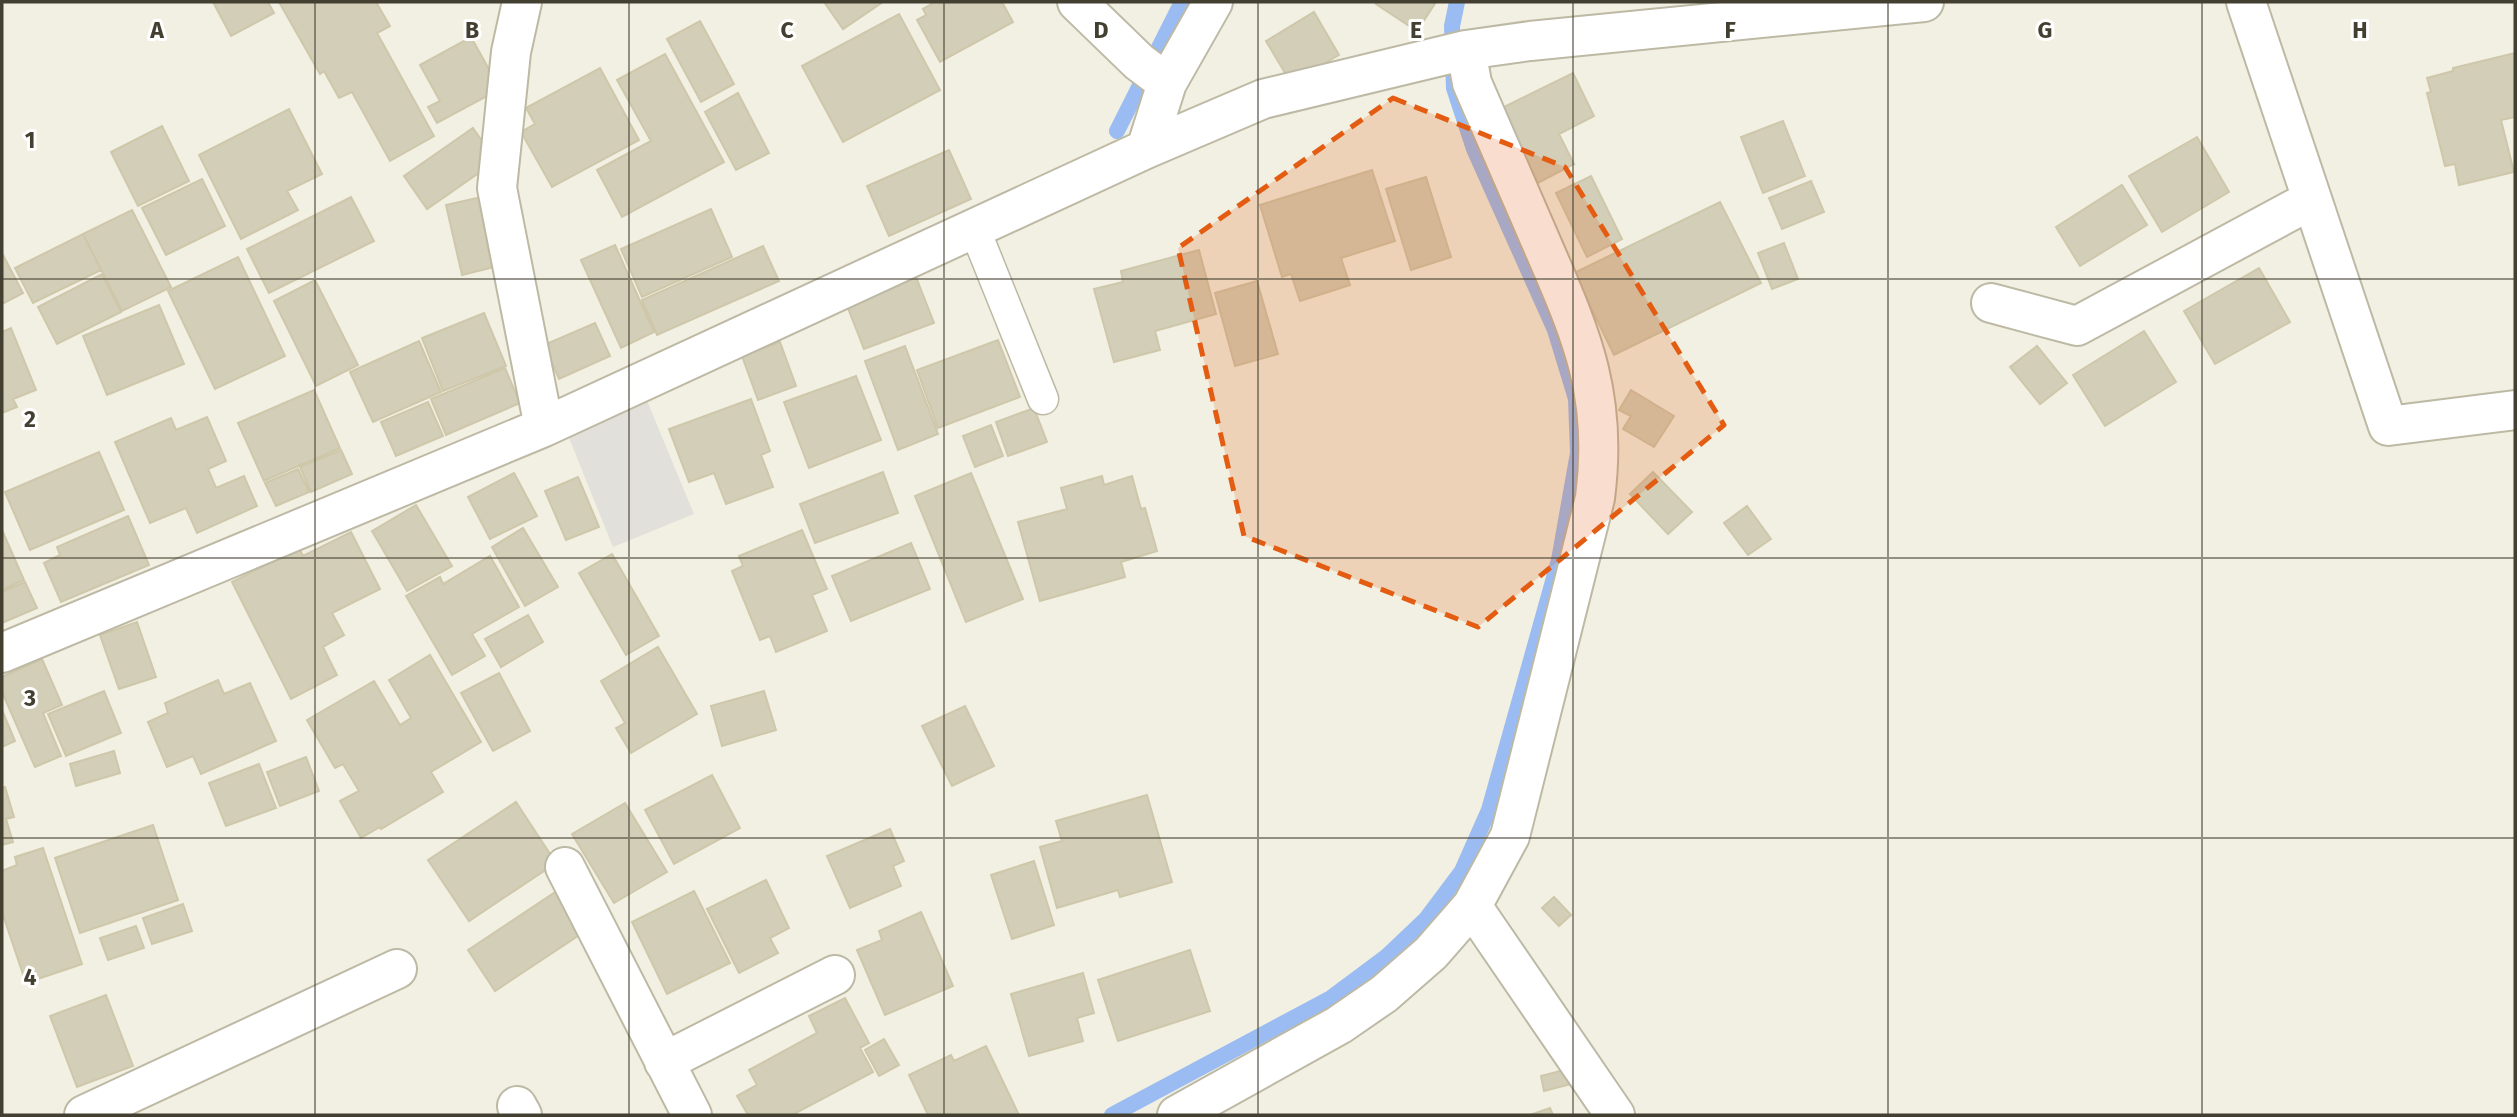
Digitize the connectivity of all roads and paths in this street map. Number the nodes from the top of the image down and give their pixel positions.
1 (522, 2) edge
2 (1077, 2) edge
3 (1213, 2) edge
4 (1924, 2) edge
5 (2246, 2) edge
6 (1455, 52) junction
7 (1155, 74) junction
8 (1146, 149) junction
9 (2311, 200) junction
10 (975, 230) junction
11 (1991, 303) dead end
12 (1043, 399) dead end
13 (2515, 410) edge
14 (544, 427) junction
15 (2, 653) edge
16 (565, 867) dead end
17 (1472, 906) junction
18 (397, 969) dead end
19 (835, 975) dead end
20 (664, 1062) junction
21 (84, 1115) edge
22 (692, 1115) edge
23 (1177, 1115) edge
24 (1615, 1115) edge

1 - 14 street
2 - 7 street
3 - 7 street
4 - 6 street
5 - 9 street
6 - 8 street
6 - 17 street
7 - 8 street
8 - 10 street
9 - 11 street
9 - 13 street
10 - 12 lane
10 - 14 street
14 - 15 street
16 - 20 street
17 - 23 street
17 - 24 street
18 - 21 street
19 - 20 street
20 - 22 street

